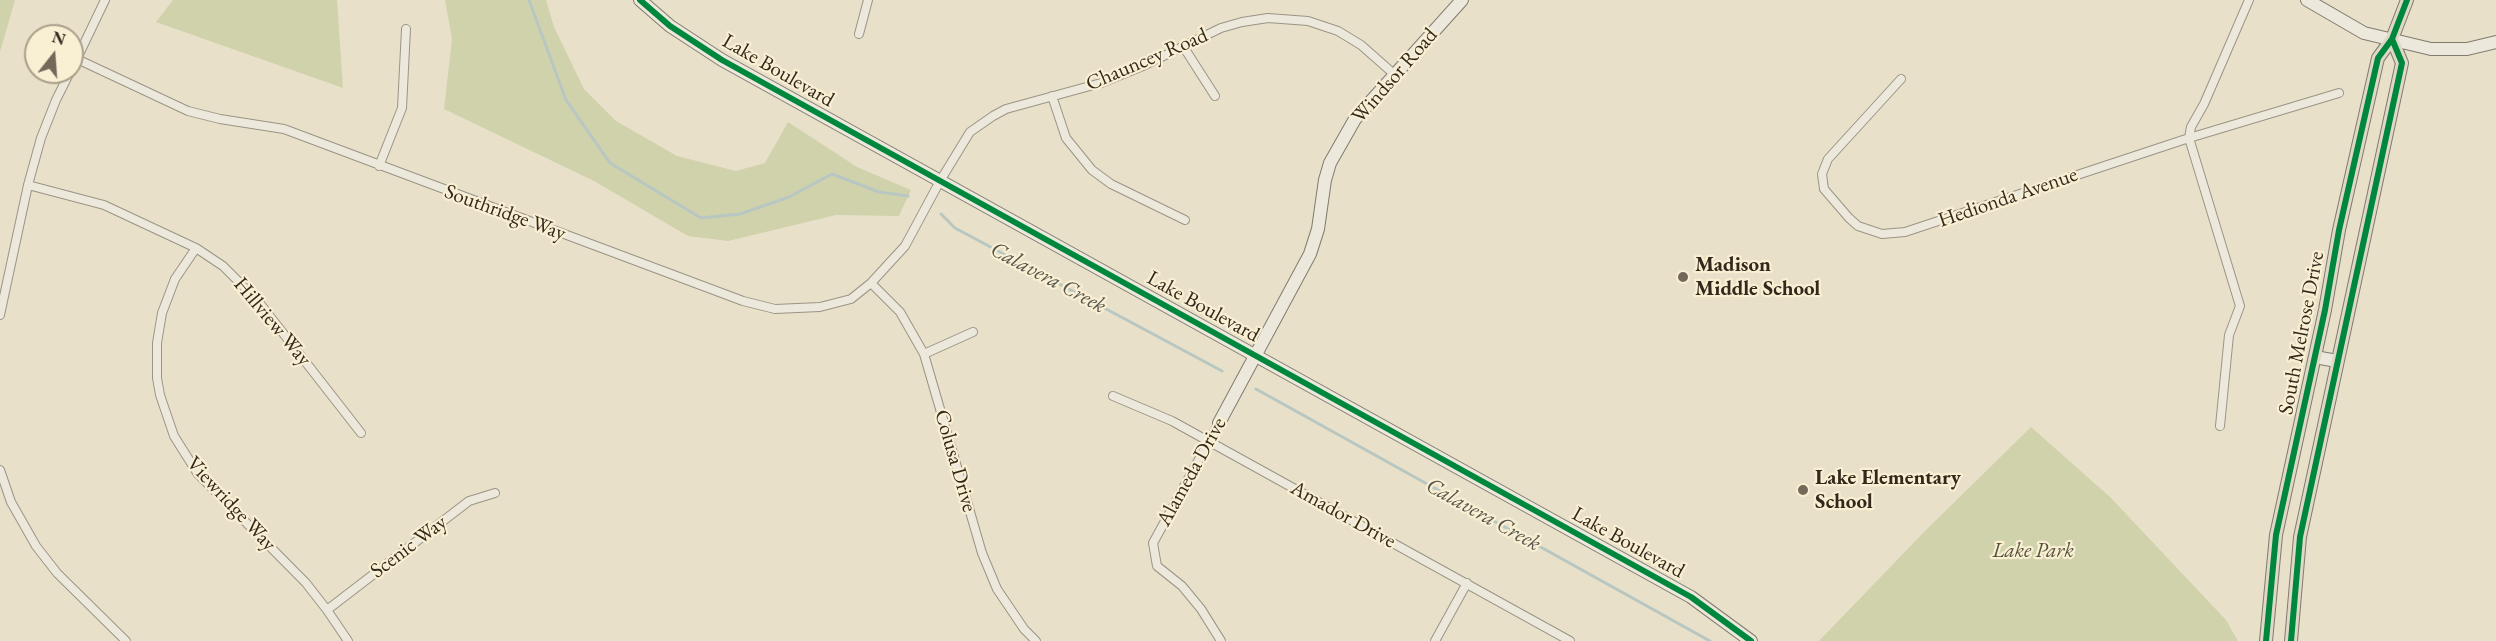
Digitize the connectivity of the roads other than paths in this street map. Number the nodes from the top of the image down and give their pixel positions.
1 (105, 0) edge
2 (640, 0) edge
3 (868, 0) edge
4 (1462, 0) edge
5 (2249, 0) edge
6 (2307, 0) edge
7 (2407, 0) edge
8 (406, 29) dead end
9 (858, 34) dead end
10 (2392, 39) junction
11 (2496, 42) edge
12 (84, 44) edge
13 (1183, 46) junction
14 (84, 62) edge
15 (1395, 75) junction
16 (1901, 79) dead end
17 (64, 84) edge
18 (2339, 93) dead end
19 (1052, 96) junction
20 (1215, 96) dead end
21 (2188, 138) junction
22 (379, 166) junction
23 (940, 181) junction
24 (28, 184) junction
25 (1185, 220) dead end
26 (913, 231) joint
27 (196, 248) junction
28 (871, 283) junction
29 (0, 315) edge
30 (973, 332) dead end
31 (924, 354) junction
32 (1257, 356) junction
33 (2315, 357) junction
34 (2337, 361) junction
35 (1113, 396) dead end
36 (1219, 423) joint
37 (2220, 426) dead end
38 (361, 433) dead end
39 (1208, 441) junction
40 (0, 470) edge
41 (495, 493) dead end
42 (1467, 584) junction
43 (327, 609) junction
44 (126, 641) edge
45 (348, 641) edge
46 (1036, 641) edge
47 (1221, 641) edge
48 (1435, 641) edge
49 (1570, 641) edge
50 (1751, 641) edge
51 (2266, 641) edge
52 (2291, 641) edge

1 - 12 street
2 - 23 main road, Lake Boulevard
3 - 9 street
4 - 15 main road, Windsor Road
5 - 21 street
6 - 10 main road
7 - 10 main road, South Melrose Drive
8 - 22 street
10 - 11 main road
10 - 33 main road, South Melrose Drive
10 - 34 main road, South Melrose Drive
13 - 15 street, Chauncey Road
13 - 19 street, Chauncey Road
13 - 20 street
14 - 22 street, Southridge Way
15 - 32 main road, Windsor Road
16 - 21 street, Hedionda Avenue
17 - 24 street
18 - 21 street, Hedionda Avenue
19 - 23 street, Chauncey Road
19 - 25 street
21 - 37 street
22 - 28 street, Southridge Way
23 - 26 street, Chauncey Road
23 - 32 main road, Lake Boulevard
24 - 27 street, Hillview Way
24 - 29 street
26 - 28 street, Southridge Way
27 - 38 street, Hillview Way
27 - 43 street, Viewridge Way
28 - 31 street, Colusa Drive
30 - 31 street
31 - 46 street, Colusa Drive
32 - 36 main road, Alameda Drive
32 - 50 main road, Lake Boulevard
33 - 34 main road
33 - 51 main road, South Melrose Drive
34 - 52 main road, South Melrose Drive
35 - 39 street, Amador Drive
36 - 39 street, Alameda Drive
39 - 42 street, Amador Drive
39 - 47 street, Alameda Drive
40 - 44 street
41 - 43 street, Scenic Way
42 - 48 street
42 - 49 street, Amador Drive
43 - 45 street, Viewridge Way

